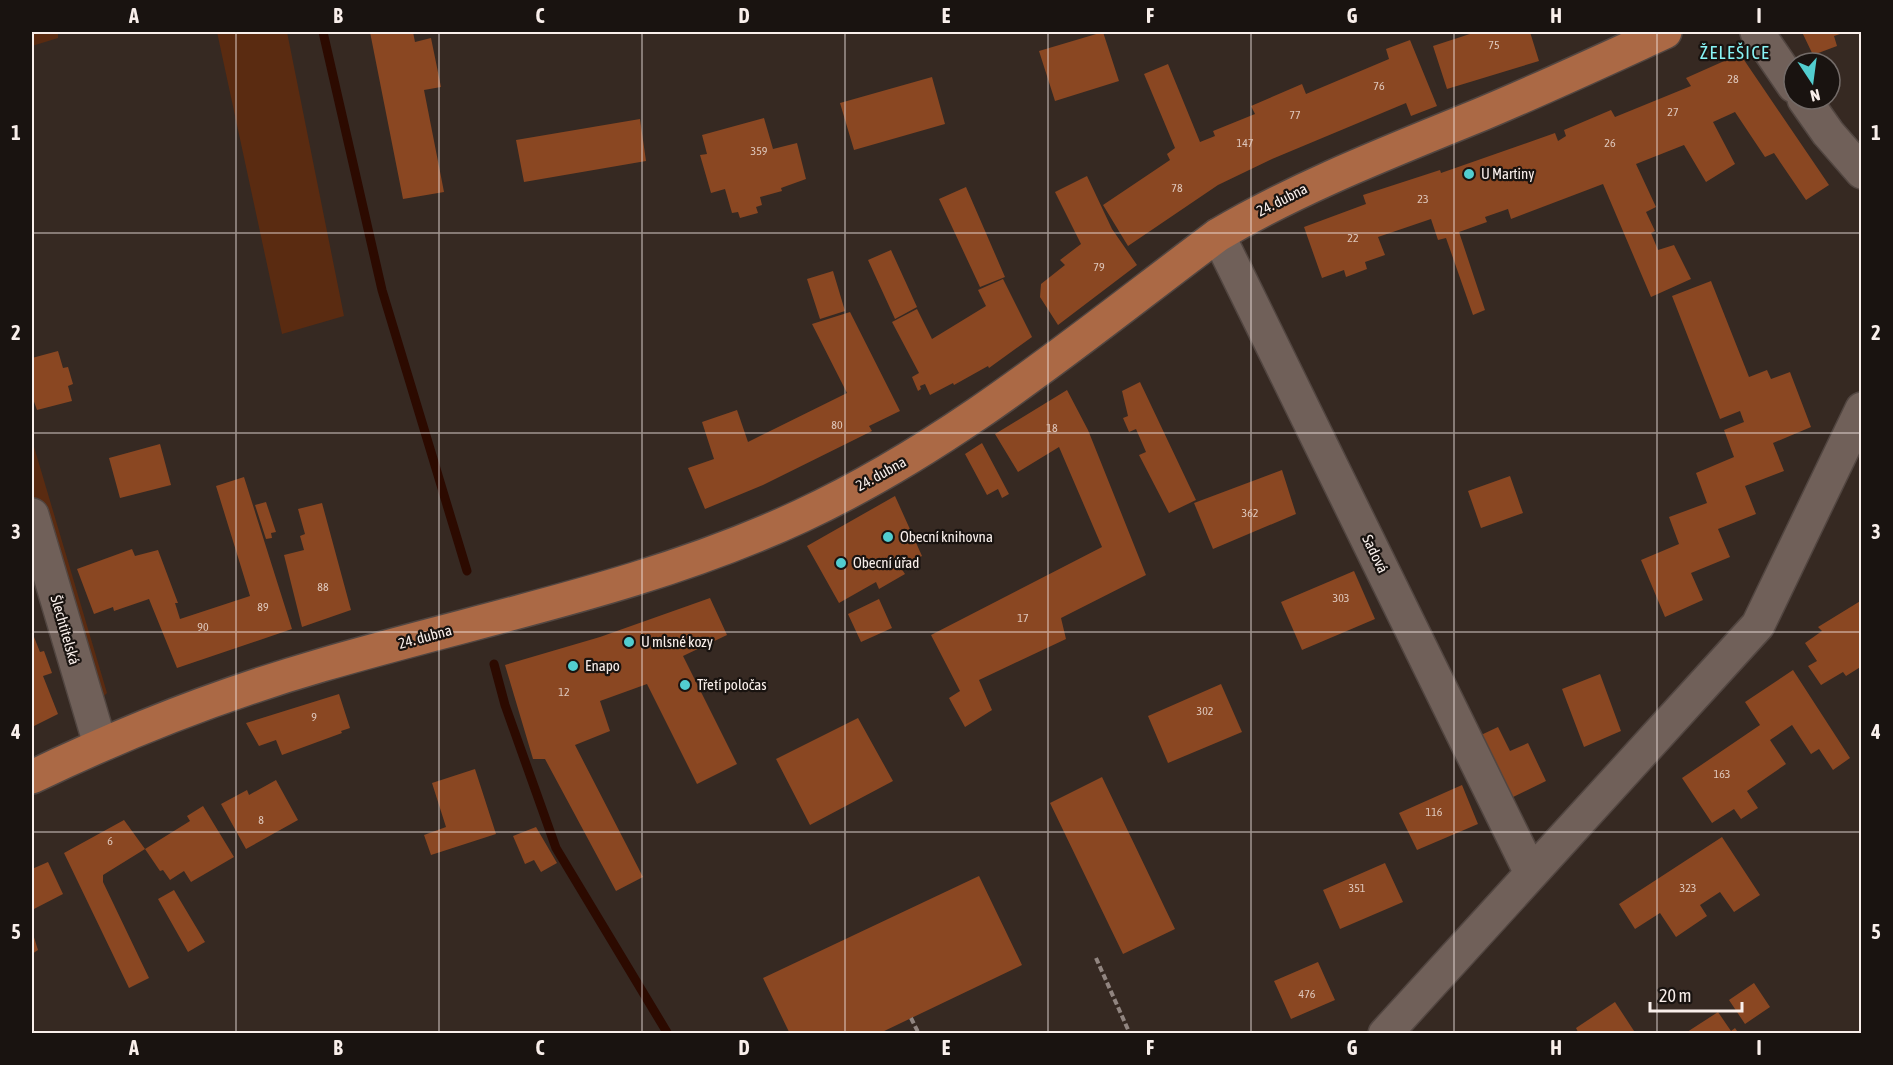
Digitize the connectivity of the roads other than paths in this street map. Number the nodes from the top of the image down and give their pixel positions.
1 (1665, 32) edge
2 (1757, 32) edge
3 (1782, 68) edge
4 (1812, 111) edge
5 (1862, 172) edge
6 (1218, 236) junction
7 (1862, 409) edge
8 (32, 514) edge
9 (100, 744) junction
10 (32, 777) edge
11 (1531, 873) junction
12 (1385, 1034) edge

1 - 6 main road, 24. dubna
2 - 3 street
4 - 5 street
6 - 9 main road, 24. dubna
6 - 11 street, Sadová
7 - 11 street
8 - 9 street, Šlechtitelská
9 - 10 main road, 24. dubna
11 - 12 street

